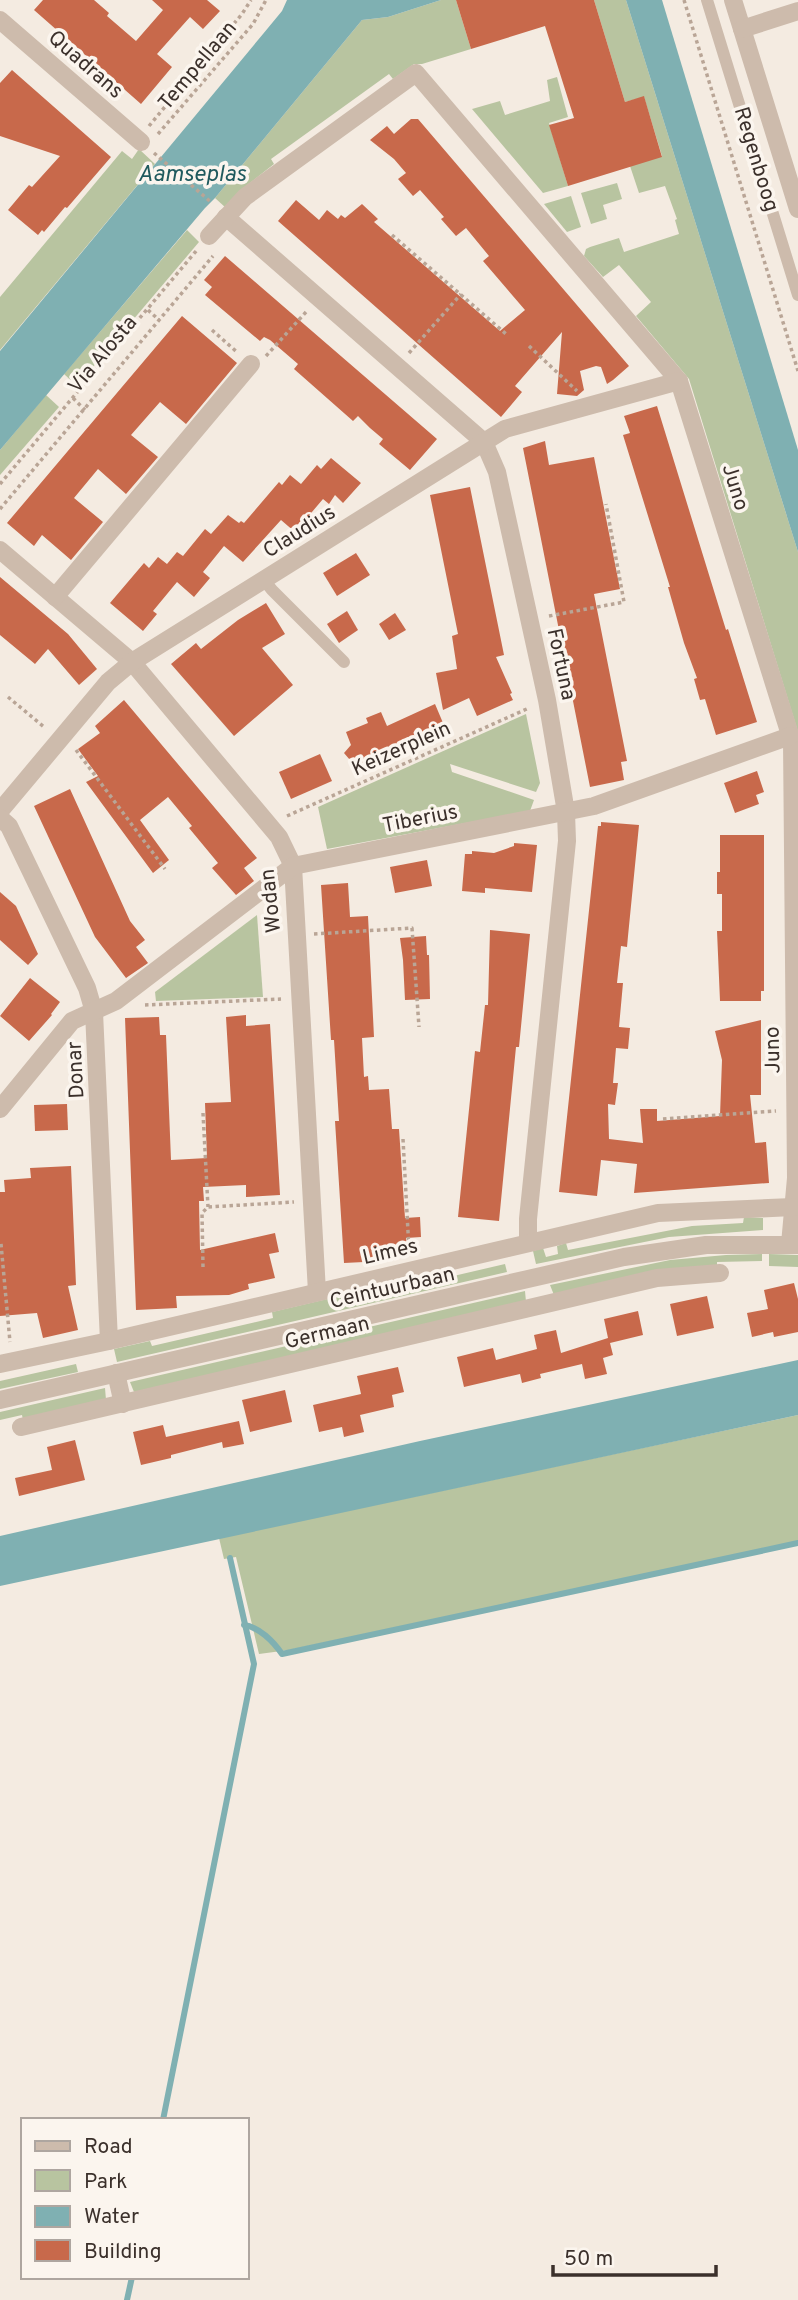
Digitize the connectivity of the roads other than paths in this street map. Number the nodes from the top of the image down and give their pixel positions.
1 (707, 0) edge
2 (733, 0) edge
3 (798, 12) edge
4 (0, 20) edge
5 (742, 29) junction
6 (145, 140) road end
7 (798, 209) edge
8 (219, 210) junction
9 (209, 236) road end
10 (798, 295) edge
11 (251, 364) road end
12 (679, 381) junction
13 (484, 442) junction
14 (0, 550) edge
15 (264, 580) junction
16 (55, 597) junction
17 (132, 662) junction
18 (344, 662) dead end
19 (790, 736) junction
20 (0, 811) edge
21 (566, 812) junction
22 (0, 818) edge
23 (293, 866) junction
24 (94, 1012) junction
25 (0, 1109) edge
26 (793, 1207) junction
27 (528, 1242) junction
28 (794, 1244) edge
29 (720, 1273) dead end
30 (536, 1277) junction
31 (317, 1292) junction
32 (541, 1305) junction
33 (109, 1341) junction
34 (6, 1363) edge
35 (116, 1373) junction
36 (0, 1401) edge
37 (123, 1404) junction
38 (21, 1427) dead end

1 - 10 lane, Regenboog
2 - 5 street, Regenboog
3 - 5 street
4 - 6 street, Quadrans
5 - 7 street, Regenboog
8 - 9 street
8 - 12 street, Juno
8 - 13 street, Fortuna
11 - 16 street
12 - 13 street, Claudius
12 - 19 street, Juno
13 - 15 street, Claudius
13 - 21 street, Fortuna
14 - 16 street, Wodan
15 - 17 street, Claudius
15 - 18 lane
16 - 17 street, Wodan
17 - 20 street, Claudius
17 - 23 street, Wodan
19 - 21 street, Tiberius
19 - 26 street, Juno
21 - 23 street, Tiberius
21 - 27 street, Fortuna
22 - 24 street, Donar
23 - 24 street, Tiberius
23 - 31 street, Wodan
24 - 25 street, Tiberius
24 - 33 street, Donar
26 - 27 street, Limes
26 - 28 street, Juno
27 - 31 street, Limes
28 - 30 street, Ceintuurbaan
29 - 32 street, Germaan
30 - 32 street
30 - 35 street, Ceintuurbaan
31 - 33 street, Limes
32 - 37 street, Germaan
33 - 34 street, Limes
35 - 36 street, Ceintuurbaan
35 - 37 street
37 - 38 street, Germaan

